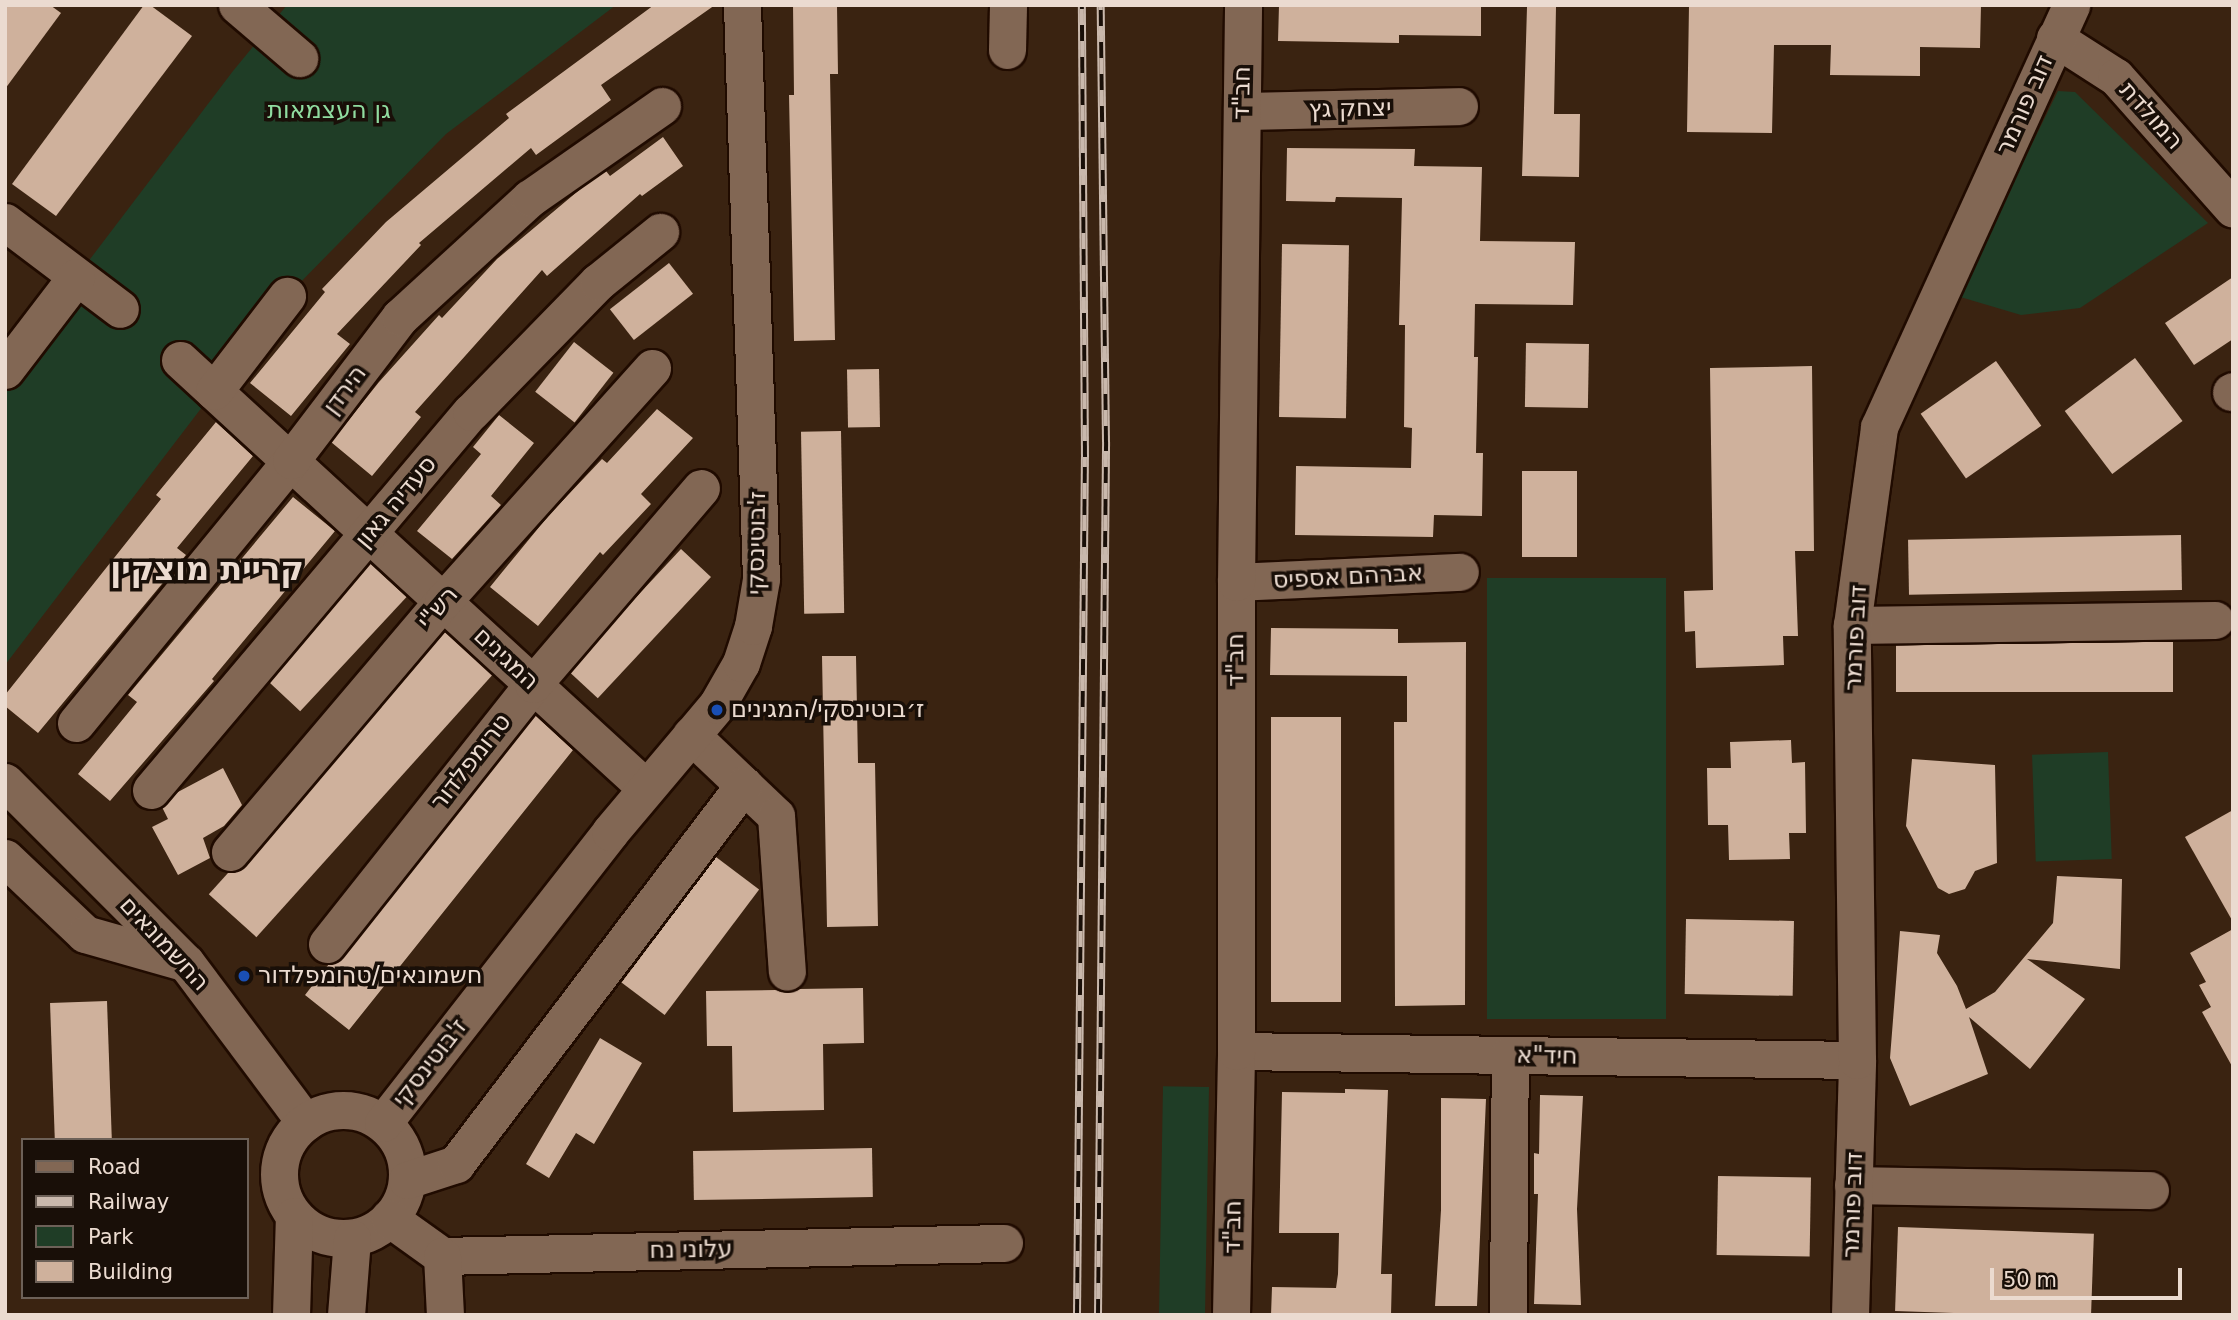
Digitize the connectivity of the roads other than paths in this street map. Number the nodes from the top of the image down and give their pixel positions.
1 (237, 5) edge
2 (742, 5) edge
3 (1008, 5) edge
4 (1243, 5) edge
5 (2071, 5) edge
6 (2055, 38) junction
7 (1007, 50) dead end
8 (299, 58) dead end
9 (662, 106) dead end
10 (1459, 106) dead end
11 (1242, 111) junction
12 (2233, 209) edge
13 (5, 222) edge
14 (660, 232) dead end
15 (76, 277) junction
16 (287, 296) dead end
17 (120, 309) dead end
18 (180, 360) dead end
19 (652, 368) dead end
20 (5, 370) edge
21 (214, 391) junction
22 (291, 460) junction
23 (701, 488) dead end
24 (370, 533) junction
25 (1460, 572) dead end
26 (1236, 582) junction
27 (443, 601) junction
28 (2215, 620) dead end
29 (1852, 625) junction
30 (533, 684) junction
31 (76, 723) dead end
32 (691, 735) junction
33 (5, 782) edge
34 (744, 785) junction
35 (646, 788) junction
36 (151, 790) dead end
37 (230, 852) dead end
38 (5, 858) edge
39 (327, 944) dead end
40 (187, 962) junction
41 (787, 972) dead end
42 (1236, 1051) junction
43 (1510, 1055) junction
44 (1857, 1060) junction
45 (305, 1122) junction
46 (383, 1123) junction
47 (407, 1180) junction
48 (1853, 1185) junction
49 (2150, 1190) dead end
50 (294, 1216) junction
51 (389, 1218) junction
52 (352, 1238) junction
53 (1004, 1243) dead end
54 (442, 1256) junction
55 (291, 1315) edge
56 (346, 1315) edge
57 (445, 1315) edge
58 (1231, 1315) edge
59 (1508, 1315) edge
60 (1850, 1315) edge

1 - 8 street
2 - 32 street, ז'בוטינסקי
3 - 7 street
4 - 11 street, חב"ד
5 - 6 street, דוב פורמר
6 - 12 street, המולדת
6 - 29 street, דוב פורמר
9 - 22 street, הירדן
10 - 11 street, יצחק גץ
11 - 26 street, חב"ד
13 - 15 street
14 - 24 street, סעדיה גאון
15 - 17 street
15 - 20 street
16 - 21 street
18 - 21 street, המגינים
19 - 27 street, רש"י
21 - 22 street, המגינים
22 - 24 street, המגינים
22 - 31 street, הירדן
23 - 30 street, טרומפלדור
24 - 27 street, המגינים
24 - 36 street, סעדיה גאון
25 - 26 street, אברהם אספיס
26 - 42 street, חב"ד
27 - 30 street, המגינים
27 - 37 street, רש"י
28 - 29 street
29 - 44 street, דוב פורמר
30 - 35 street, המגינים
30 - 39 street, טרומפלדור
32 - 34 street
32 - 35 street, ז'בוטינסקי
33 - 40 street, החשמונאים
34 - 41 street
34 - 47 street
35 - 46 street, ז'בוטינסקי
38 - 40 street
40 - 45 street, החשמונאים
42 - 43 street, חיד"א
42 - 58 street, חב"ד
43 - 44 street, חיד"א
43 - 59 street
44 - 48 street, דוב פורמר
45 - 46 street
45 - 50 street
46 - 47 street
47 - 51 street
48 - 49 street
48 - 60 street, דוב פורמר
50 - 52 street
50 - 55 street
51 - 52 street
51 - 54 street
52 - 56 street
53 - 54 street, עלוני נח
54 - 57 street

